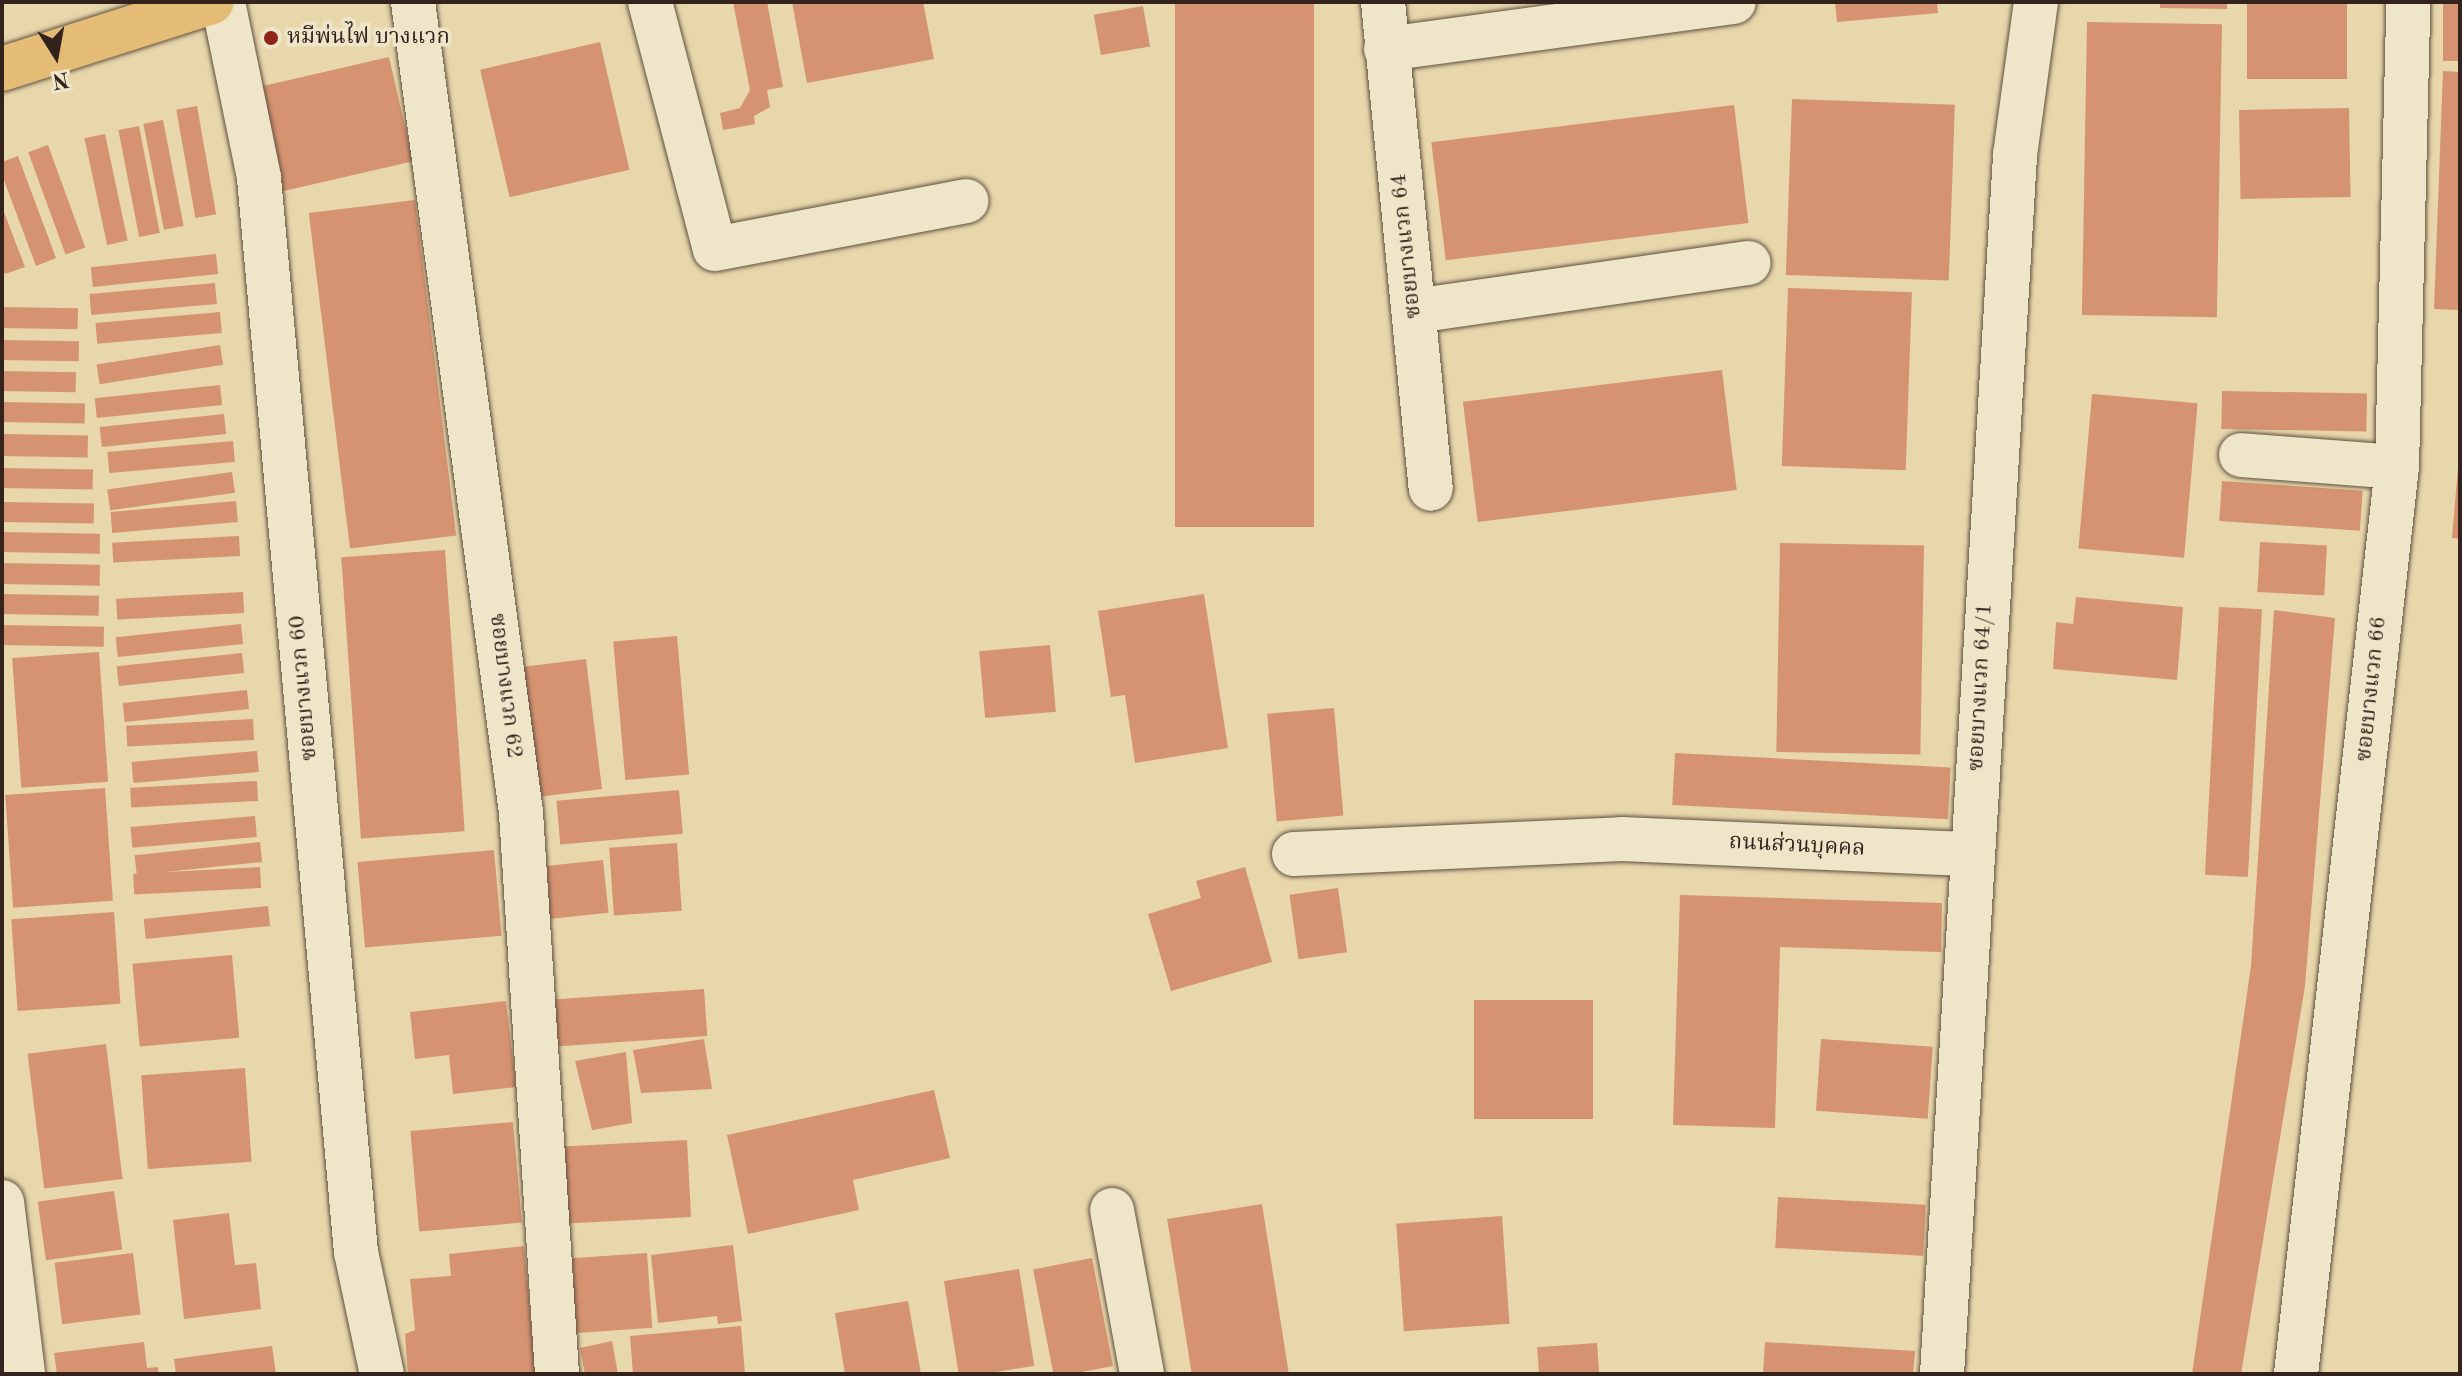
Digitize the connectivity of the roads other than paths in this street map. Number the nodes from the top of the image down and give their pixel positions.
1 (212, 2) edge
2 (223, 2) edge
3 (413, 2) edge
4 (650, 2) edge
5 (1383, 2) edge
6 (1734, 2) edge
7 (2036, 2) edge
8 (2408, 2) edge
9 (1386, 49) junction
10 (2, 69) edge
11 (966, 201) dead end
12 (1749, 263) dead end
13 (1415, 311) junction
14 (2241, 455) dead end
15 (2397, 467) junction
16 (1431, 489) dead end
17 (1294, 854) dead end
18 (1972, 854) junction
19 (1112, 1210) dead end
20 (3, 1226) edge
21 (23, 1374) edge
22 (382, 1374) edge
23 (557, 1374) edge
24 (1142, 1374) edge
25 (1942, 1374) edge
26 (2296, 1374) edge

1 - 10 main road
2 - 22 street, ซอยบางแวก 60
3 - 23 street, ซอยบางแวก 62
4 - 11 street
5 - 9 street, ซอยบางแวก 64
6 - 9 street
7 - 18 street, ซอยบางแวก 64/1
8 - 15 street, ซอยบางแวก 66
9 - 13 street, ซอยบางแวก 64
12 - 13 street
13 - 16 street, ซอยบางแวก 64
14 - 15 street
15 - 26 street, ซอยบางแวก 66
17 - 18 street, ถนนส่วนบุคคล
18 - 25 street, ซอยบางแวก 64/1
19 - 24 street
20 - 21 street

